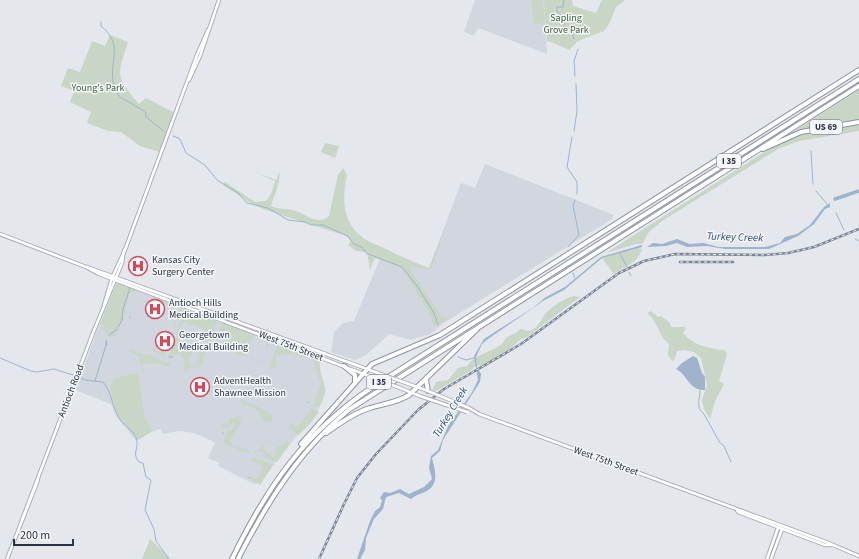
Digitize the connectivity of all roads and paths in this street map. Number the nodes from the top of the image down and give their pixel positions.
1 (219, 0) edge
2 (859, 70) edge
3 (859, 79) edge
4 (859, 86) edge
5 (859, 122) edge
6 (745, 158) junction
7 (0, 234) edge
8 (114, 277) junction
9 (481, 325) junction
10 (344, 366) junction
11 (367, 369) junction
12 (363, 374) junction
13 (426, 380) junction
14 (355, 383) junction
15 (418, 387) junction
16 (428, 391) junction
17 (412, 392) junction
18 (476, 412) junction
19 (319, 438) junction
20 (302, 448) junction
21 (737, 510) junction
22 (780, 528) junction
23 (832, 546) junction
24 (859, 556) edge
25 (7, 559) edge
26 (232, 559) edge
27 (238, 559) edge
28 (767, 559) edge
29 (771, 559) edge

1 - 8 main road, Antioch Road
2 - 11 highway
3 - 20 highway, I 35
4 - 6 highway, I 35
5 - 6 highway, US 69
6 - 9 highway, I 35
7 - 8 main road, West 75th Street
8 - 10 main road, West 75th Street
8 - 11 main road, West 75th Street
8 - 25 main road, Antioch Road
9 - 13 highway
9 - 19 highway, I 35
10 - 12 main road, West 75th Street
10 - 14 highway
11 - 12 highway
11 - 15 main road, West 75th Street, bridge
12 - 14 highway
12 - 17 main road, West 75th Street, bridge
13 - 15 highway
13 - 16 highway
14 - 20 highway
15 - 16 main road, West 75th Street
15 - 17 highway
16 - 18 main road, West 75th Street, bridge
17 - 18 main road, West 75th Street, bridge
17 - 19 highway
18 - 21 main road, West 75th Street
19 - 27 highway, I 35
20 - 26 highway, I 35
21 - 22 main road, West 75th Street
21 - 23 main road, West 75th Street
22 - 23 main road, West 75th Street
22 - 28 main road
22 - 29 main road
23 - 24 main road, West 75th Street

